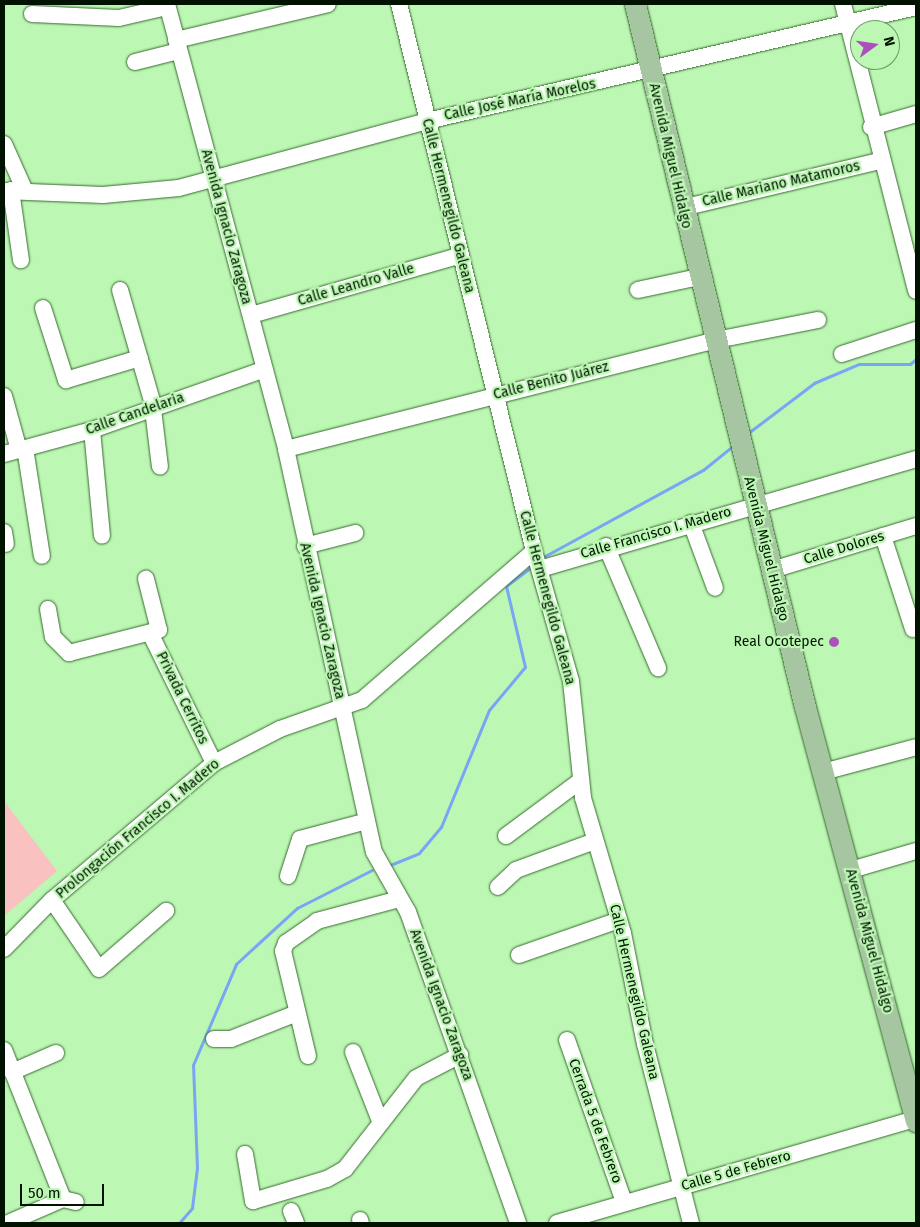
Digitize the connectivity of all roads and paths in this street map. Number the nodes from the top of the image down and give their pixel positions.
1 (328, 4) edge
2 (399, 4) edge
3 (635, 4) edge
4 (843, 4) edge
5 (167, 5) edge
6 (916, 7) edge
7 (32, 14) dead end
8 (848, 24) junction
9 (177, 46) junction
10 (135, 62) dead end
11 (650, 71) junction
12 (916, 114) edge
13 (428, 121) junction
14 (871, 127) junction
15 (4, 144) edge
16 (879, 160) junction
17 (213, 180) junction
18 (13, 191) edge
19 (682, 208) junction
20 (461, 256) junction
21 (21, 260) dead end
22 (699, 277) junction
23 (120, 290) dead end
24 (638, 290) dead end
25 (916, 291) edge
26 (43, 308) dead end
27 (250, 315) junction
28 (818, 320) dead end
29 (916, 330) edge
30 (716, 340) junction
31 (842, 354) dead end
32 (140, 358) junction
33 (264, 369) junction
34 (495, 395) junction
35 (4, 396) edge
36 (153, 408) junction
37 (92, 430) junction
38 (286, 449) junction
39 (16, 451) edge
40 (916, 459) edge
41 (160, 467) dead end
42 (755, 504) junction
43 (691, 523) junction
44 (916, 526) edge
45 (354, 533) dead end
46 (102, 536) dead end
47 (883, 536) junction
48 (305, 546) junction
49 (606, 546) junction
50 (534, 551) junction
51 (42, 556) dead end
52 (540, 569) junction
53 (772, 570) junction
54 (146, 579) dead end
55 (715, 588) dead end
56 (48, 609) dead end
57 (913, 629) dead end
58 (150, 633) junction
59 (658, 668) dead end
60 (342, 707) junction
61 (916, 747) edge
62 (214, 763) junction
63 (823, 772) junction
64 (580, 781) junction
65 (367, 821) junction
66 (506, 836) dead end
67 (595, 841) junction
68 (916, 851) edge
69 (851, 870) junction
70 (288, 876) dead end
71 (498, 887) dead end
72 (399, 899) junction
73 (52, 900) junction
74 (166, 911) dead end
75 (619, 920) junction
76 (4, 949) edge
77 (519, 955) dead end
78 (297, 1013) junction
79 (214, 1039) dead end
80 (567, 1040) dead end
81 (4, 1050) edge
82 (353, 1052) dead end
83 (56, 1053) dead end
84 (460, 1055) junction
85 (308, 1056) dead end
86 (12, 1072) junction
87 (916, 1120) edge
88 (380, 1121) junction
89 (245, 1154) dead end
90 (681, 1186) junction
91 (624, 1202) junction
92 (8, 1223) edge
93 (518, 1223) edge
94 (557, 1223) edge
95 (691, 1223) edge

1 - 9 street
2 - 13 street, Calle Hermenegildo Galeana
3 - 11 main road, Avenida Miguel Hidalgo
4 - 8 street
5 - 7 street
5 - 9 street, Avenida Ignacio Zaragoza
6 - 8 street, Calle José María Morelos
8 - 11 street, Calle José María Morelos
8 - 14 street
9 - 10 street
9 - 17 street, Avenida Ignacio Zaragoza
11 - 13 street, Calle José María Morelos
11 - 19 main road, Avenida Miguel Hidalgo
12 - 14 street
13 - 17 street, Calle José María Morelos
13 - 20 street, Calle Hermenegildo Galeana
14 - 16 street
15 - 18 street
16 - 19 street, Calle Mariano Matamoros
16 - 25 street
17 - 18 street, Calle José María Morelos
17 - 27 street, Avenida Ignacio Zaragoza
18 - 21 street
19 - 22 main road, Avenida Miguel Hidalgo
20 - 27 street, Calle Leandro Valle
20 - 34 street, Calle Hermenegildo Galeana
22 - 24 street
22 - 30 main road, Avenida Miguel Hidalgo
23 - 32 street
26 - 32 street
27 - 33 street, Avenida Ignacio Zaragoza
28 - 30 street, Calle Benito Juárez
29 - 31 street
30 - 34 street, Calle Benito Juárez
30 - 42 main road, Avenida Miguel Hidalgo
32 - 36 street
33 - 36 street, Calle Candelaria
33 - 38 street, Avenida Ignacio Zaragoza
34 - 38 street, Calle Benito Juárez
34 - 50 street, Calle Hermenegildo Galeana
35 - 39 street
36 - 37 street, Calle Candelaria
36 - 41 street
37 - 39 street, Calle Candelaria
37 - 46 street
38 - 48 street, Avenida Ignacio Zaragoza
39 - 51 street
40 - 42 street, Calle Francisco I. Madero
42 - 43 street, Calle Francisco I. Madero
42 - 53 main road, Avenida Miguel Hidalgo
43 - 49 street, Calle Francisco I. Madero
43 - 55 street
44 - 47 street, Calle Dolores
45 - 48 street
47 - 53 street, Calle Dolores
47 - 57 street
48 - 60 street, Avenida Ignacio Zaragoza
49 - 52 street, Calle Francisco I. Madero
49 - 59 street
50 - 52 street, Calle Hermenegildo Galeana
50 - 60 street
52 - 64 street, Calle Hermenegildo Galeana
53 - 63 main road, Avenida Miguel Hidalgo
54 - 58 street, Privada Cerritos
56 - 58 street
58 - 62 street, Privada Cerritos
60 - 62 street, Prolongación Francisco I. Madero
60 - 65 street, Avenida Ignacio Zaragoza
61 - 63 street
62 - 73 street, Prolongación Francisco I. Madero
63 - 69 main road, Avenida Miguel Hidalgo
64 - 66 street
64 - 67 street, Calle Hermenegildo Galeana
65 - 70 street
65 - 72 street, Avenida Ignacio Zaragoza
67 - 71 street
67 - 75 street, Calle Hermenegildo Galeana
68 - 69 street
69 - 87 main road, Avenida Miguel Hidalgo
72 - 78 street
72 - 84 street, Avenida Ignacio Zaragoza
73 - 74 street
73 - 76 street, Prolongación Francisco I. Madero
75 - 77 street
75 - 90 street, Calle Hermenegildo Galeana
78 - 79 street
78 - 85 street
80 - 91 street, Cerrada 5 de Febrero
81 - 86 street
82 - 88 street
83 - 86 street
84 - 88 street
84 - 93 street, Avenida Ignacio Zaragoza
86 - 92 street
87 - 90 street, Calle 5 de Febrero
88 - 89 street
90 - 91 street, Calle 5 de Febrero
90 - 95 street, Calle Hermenegildo Galeana
91 - 94 street, Calle 5 de Febrero

